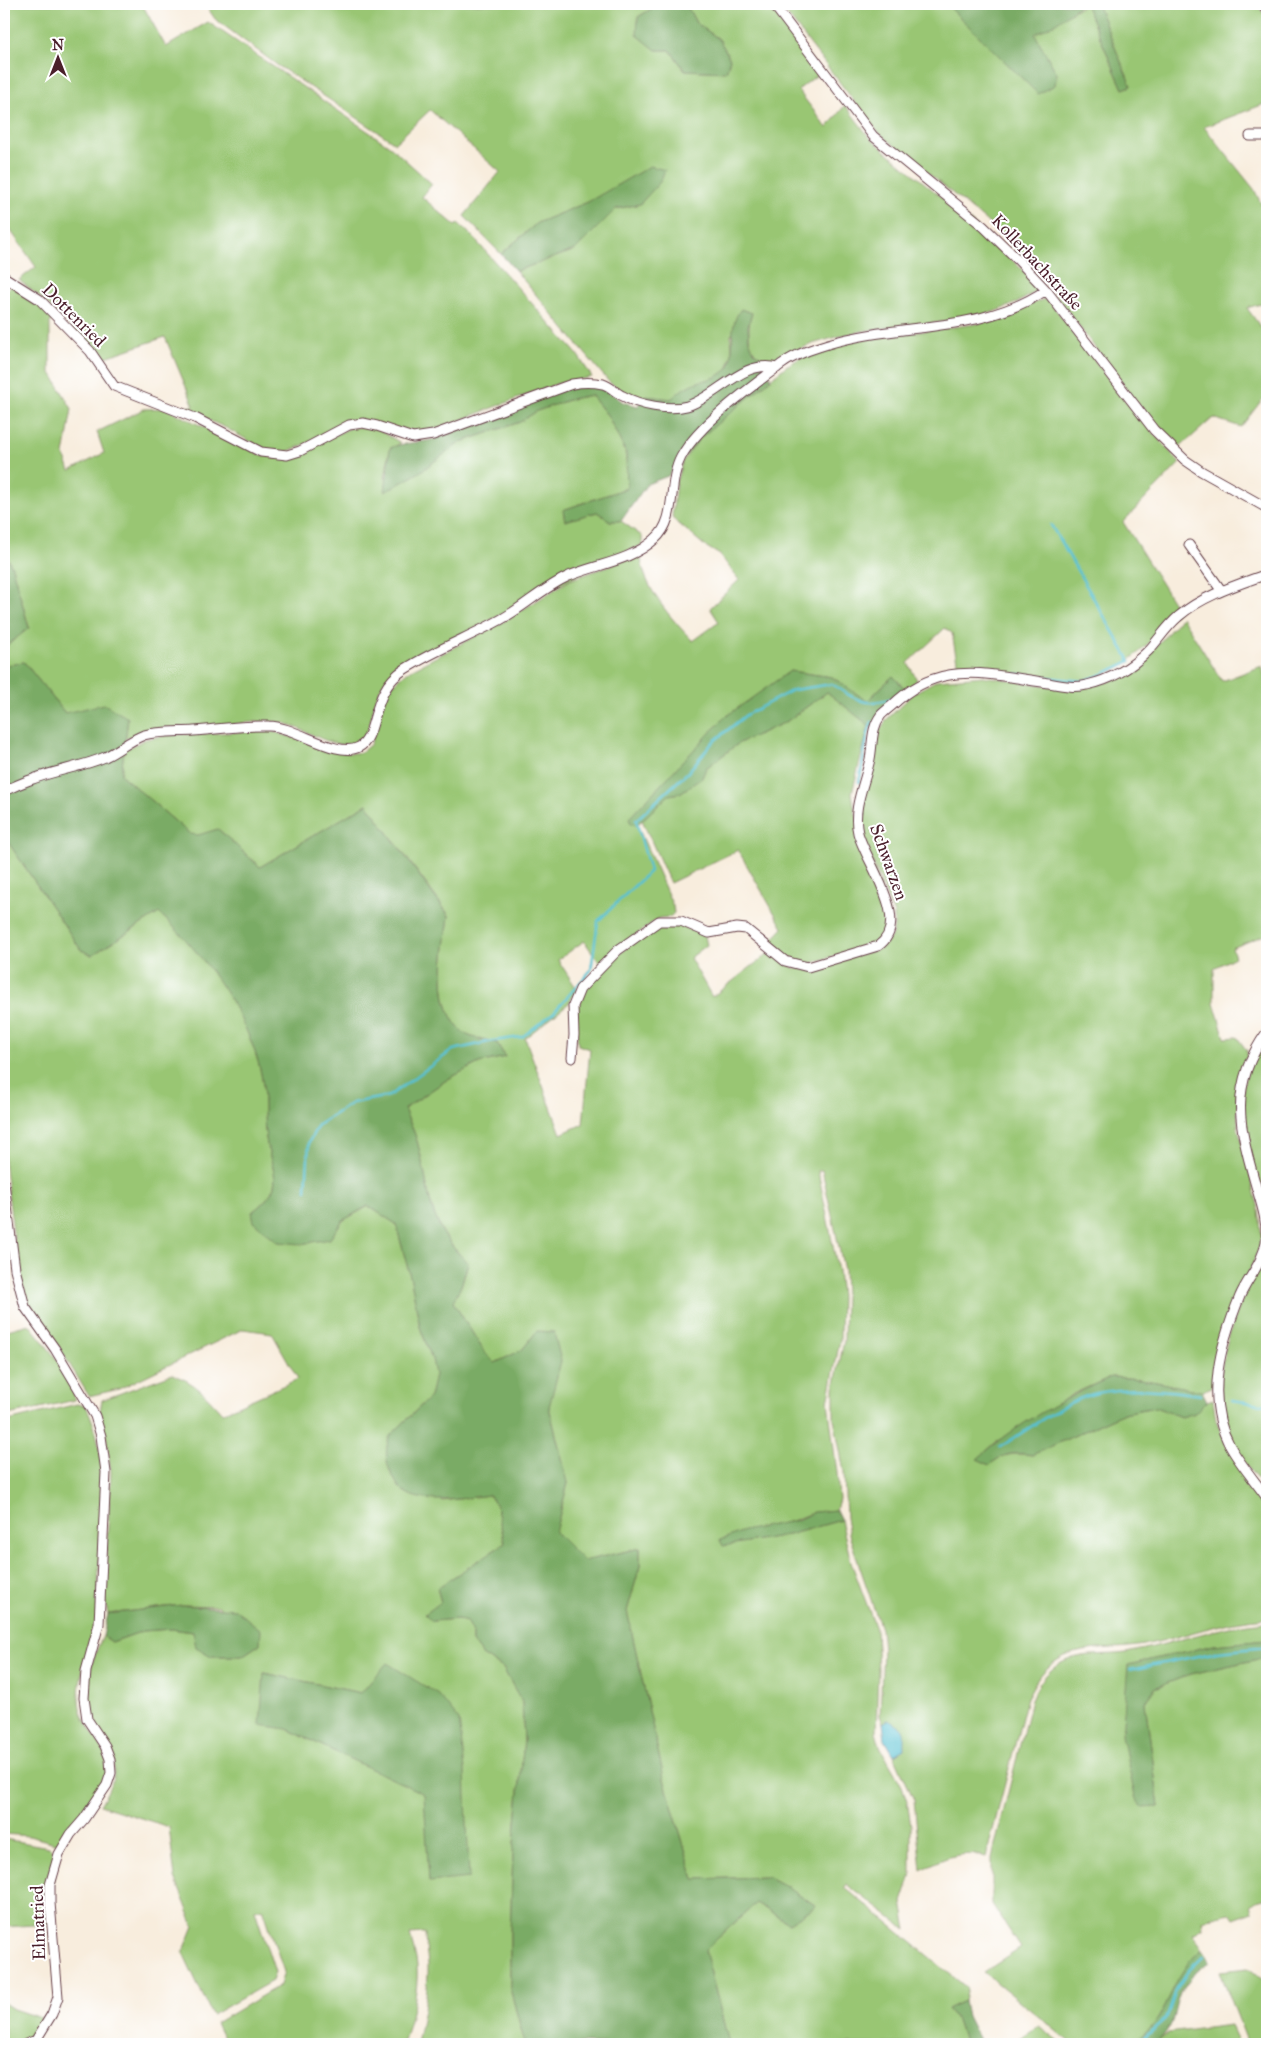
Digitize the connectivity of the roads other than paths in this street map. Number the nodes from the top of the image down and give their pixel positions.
1 (772, 4) edge
2 (1263, 4) edge
3 (1267, 11) edge
4 (1250, 136) dead end
5 (1267, 136) edge
6 (4, 277) edge
7 (1046, 290) junction
8 (777, 368) junction
9 (1267, 508) edge
10 (1189, 545) dead end
11 (1267, 574) edge
12 (1221, 590) junction
13 (4, 791) edge
14 (1267, 1032) edge
15 (572, 1058) dead end
16 (4, 1183) edge
17 (1267, 1498) edge
18 (32, 2043) edge

1 - 7 street, Kollerbachstraße
2 - 3 street
4 - 5 street
6 - 8 street, Dottenried
7 - 8 street
7 - 9 street, Kollerbachstraße
8 - 13 street
10 - 12 street
11 - 12 street
12 - 15 street, Schwarzen
14 - 17 street
16 - 18 street, Elmatried

